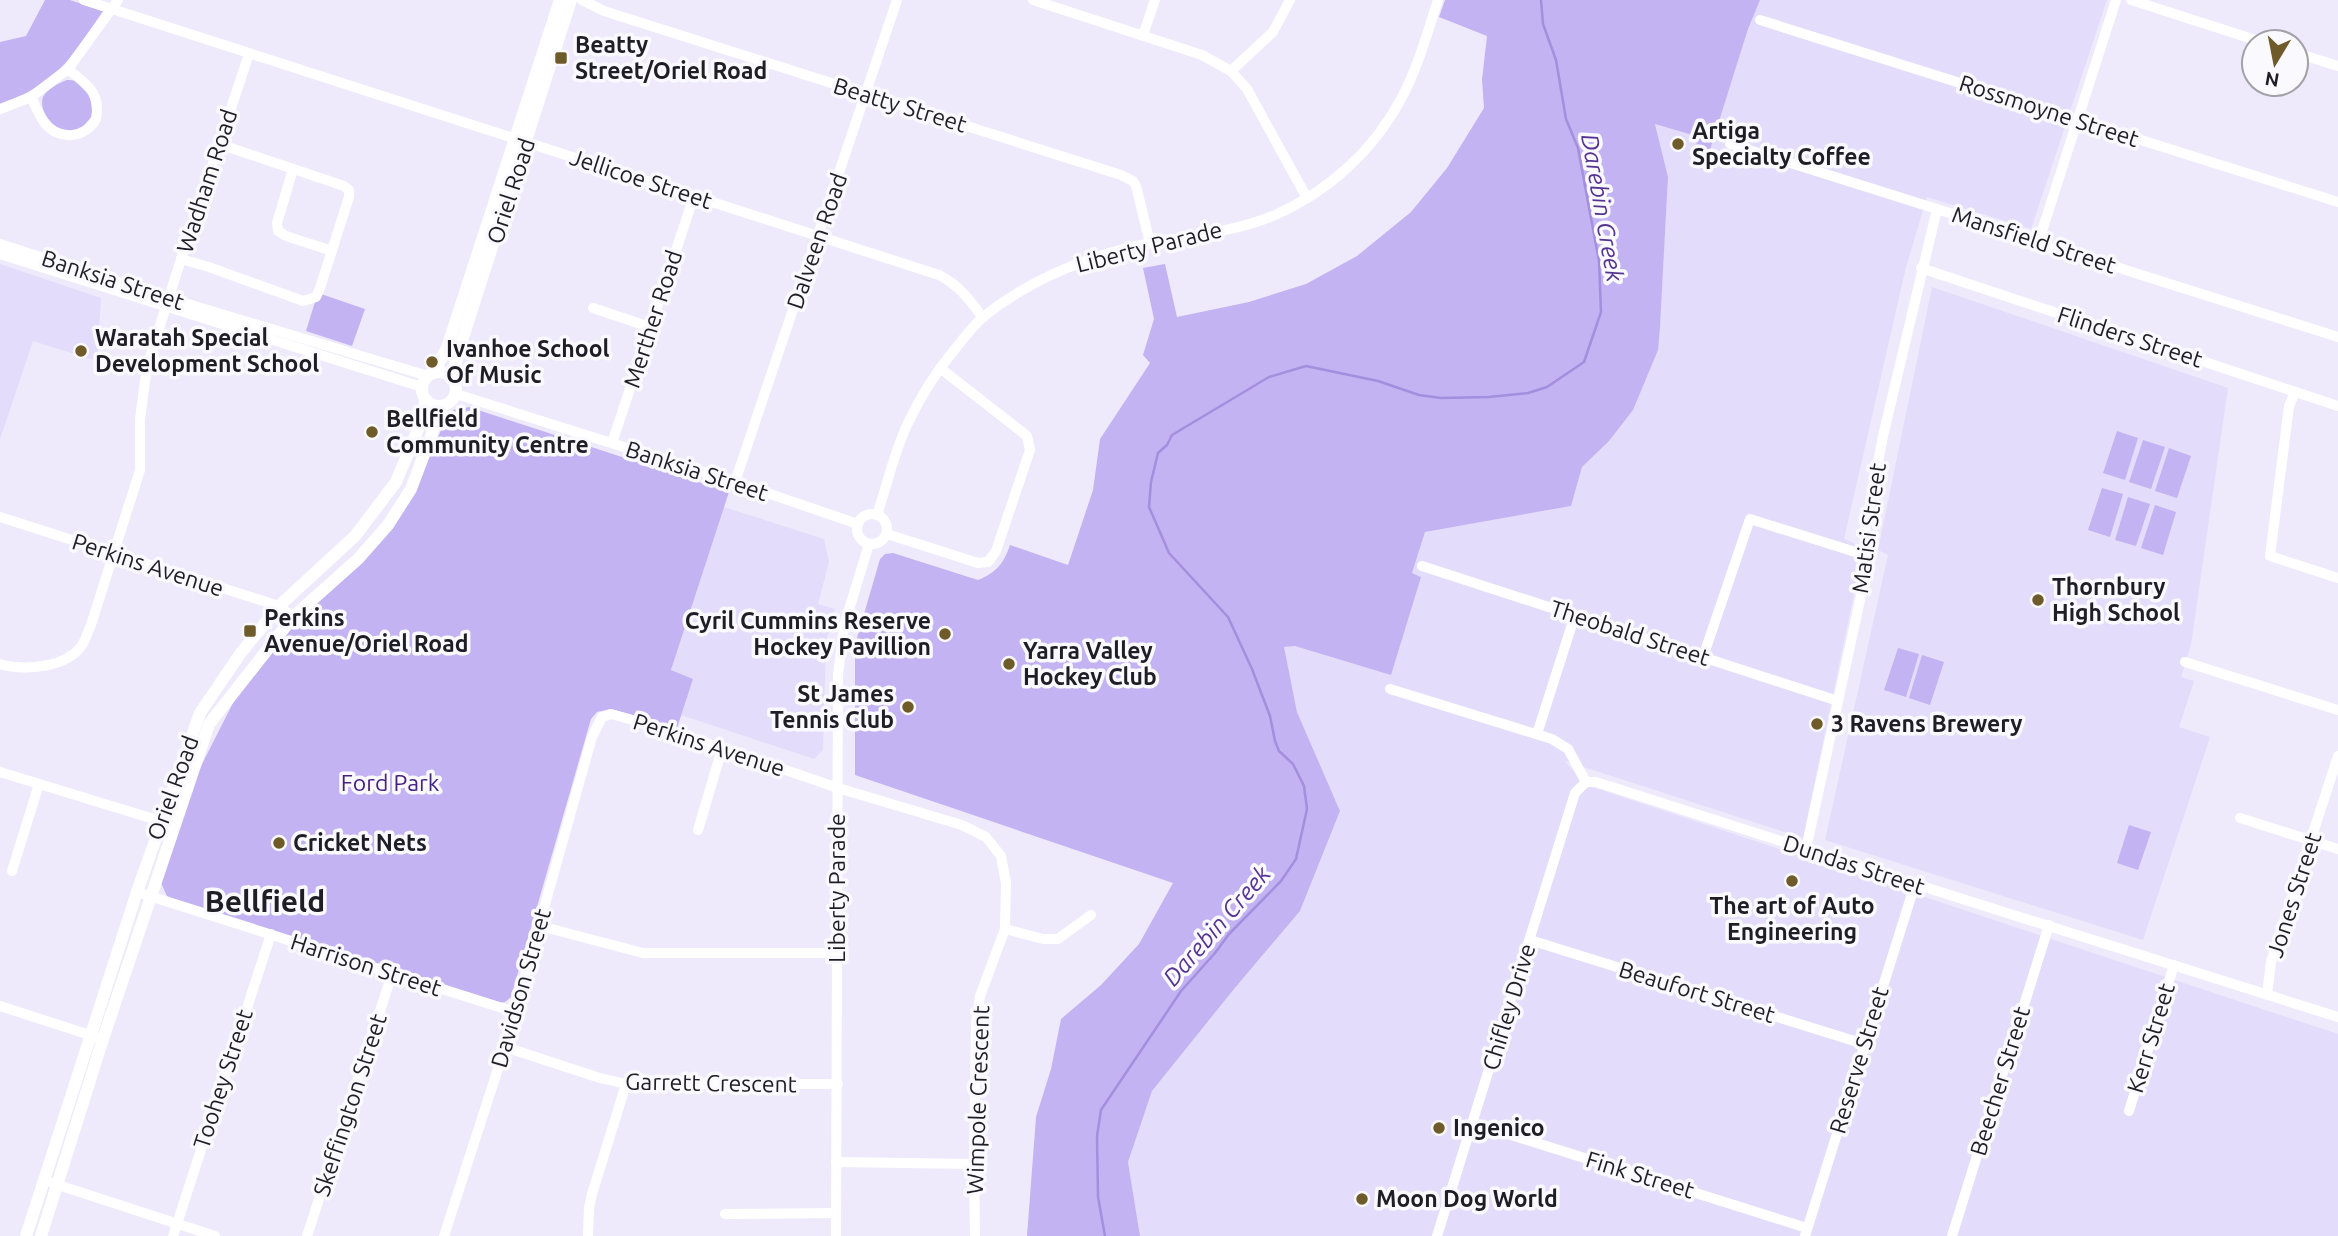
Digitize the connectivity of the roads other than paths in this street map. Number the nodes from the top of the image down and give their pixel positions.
1 (84, 0) edge
2 (898, 0) edge
3 (1033, 0) edge
4 (1155, 0) edge
5 (1290, 0) edge
6 (1438, 0) edge
7 (2116, 0) edge
8 (2131, 0) edge
9 (566, 1) edge
10 (115, 4) edge
11 (1760, 20) dead end
12 (1143, 35) junction
13 (2240, 35) edge
14 (249, 54) junction
15 (2310, 57) edge
16 (2338, 66) edge
17 (68, 69) junction
18 (1231, 71) junction
19 (867, 95) junction
20 (31, 97) junction
21 (0, 109) edge
22 (2078, 120) junction
23 (521, 139) junction
24 (219, 144) junction
25 (1730, 144) dead end
26 (293, 169) junction
27 (694, 196) junction
28 (1307, 198) junction
29 (2338, 202) edge
30 (1937, 209) junction
31 (819, 236) junction
32 (2032, 239) junction
33 (1150, 243) junction
34 (0, 244) edge
35 (332, 251) junction
36 (0, 254) edge
37 (181, 259) junction
38 (1921, 268) junction
39 (167, 303) junction
40 (593, 308) dead end
41 (983, 318) junction
42 (650, 327) junction
43 (2338, 337) edge
44 (940, 368) junction
45 (427, 384) junction
46 (456, 388) junction
47 (2295, 392) junction
48 (2338, 406) edge
49 (442, 407) junction
50 (612, 443) junction
51 (735, 482) junction
52 (877, 515) junction
53 (0, 517) edge
54 (858, 524) junction
55 (887, 534) junction
56 (869, 544) junction
57 (112, 554) junction
58 (1865, 555) junction
59 (1422, 566) dead end
60 (2338, 578) edge
61 (279, 607) junction
62 (1575, 615) junction
63 (293, 617) junction
64 (1703, 657) junction
65 (2185, 662) dead end
66 (0, 664) edge
67 (1390, 689) dead end
68 (1838, 701) junction
69 (2338, 710) edge
70 (1537, 734) junction
71 (592, 737) joint
72 (722, 749) junction
73 (2338, 756) edge
74 (0, 772) edge
75 (1586, 782) junction
76 (39, 784) junction
77 (838, 788) junction
78 (2240, 818) dead end
79 (161, 821) junction
80 (174, 825) junction
81 (698, 830) dead end
82 (2311, 840) junction
83 (1807, 849) junction
84 (2338, 849) edge
85 (12, 871) dead end
86 (1914, 884) junction
87 (137, 892) junction
88 (151, 897) junction
89 (1091, 915) dead end
90 (2049, 925) junction
91 (540, 926) junction
92 (1005, 929) junction
93 (271, 934) junction
94 (1530, 940) junction
95 (837, 953) junction
96 (2174, 965) junction
97 (392, 974) junction
98 (2267, 995) junction
99 (0, 1006) edge
100 (515, 1012) junction
101 (2338, 1017) edge
102 (97, 1037) junction
103 (1864, 1044) junction
104 (505, 1047) junction
105 (626, 1084) junction
106 (838, 1084) junction
107 (2129, 1111) dead end
108 (1473, 1123) junction
109 (836, 1162) junction
110 (974, 1164) junction
111 (43, 1181) junction
112 (58, 1185) junction
113 (725, 1213) dead end
114 (836, 1213) junction
115 (176, 1224) junction
116 (1806, 1232) edge
117 (26, 1236) edge
118 (41, 1236) edge
119 (173, 1236) edge
120 (215, 1236) edge
121 (307, 1236) edge
122 (444, 1236) edge
123 (588, 1236) edge
124 (835, 1236) edge
125 (975, 1236) edge
126 (1437, 1236) edge
127 (1952, 1236) edge

1 - 10 street, Jellicoe Street
2 - 19 street, Dalveen Road
3 - 12 street
4 - 12 street
5 - 18 street
6 - 28 street, Liberty Parade
7 - 22 street
8 - 13 street
9 - 19 street, Beatty Street
9 - 23 main road, Oriel Road
10 - 14 street, Jellicoe Street
10 - 17 street
11 - 22 street, Rossmoyne Street
12 - 18 street
14 - 23 street, Jellicoe Street
14 - 24 street, Wadham Road
15 - 16 street
17 - 20 street
17 - 20 street
18 - 28 street
19 - 31 street, Dalveen Road
19 - 33 street, Beatty Street
20 - 21 street
22 - 29 street, Rossmoyne Street
22 - 32 street
23 - 27 street, Jellicoe Street
23 - 45 main road, Oriel Road
23 - 46 main road, Oriel Road
24 - 26 street
24 - 37 street, Wadham Road
25 - 30 street, Mansfield Street
26 - 35 street
26 - 35 street
27 - 31 street, Jellicoe Street
27 - 42 street, Merther Road
28 - 33 street, Liberty Parade
30 - 32 street, Mansfield Street
30 - 38 street, Matisi Street
31 - 41 street, Jellicoe Street
31 - 51 street, Dalveen Road
32 - 43 street, Mansfield Street
33 - 41 street, Liberty Parade
34 - 39 street, Banksia Street
35 - 37 street
36 - 39 street, Banksia Street
37 - 39 street, Wadham Road
38 - 47 street, Flinders Street
38 - 58 street, Matisi Street
39 - 45 street, Banksia Street
39 - 57 street, Wadham Road
40 - 42 street
41 - 44 street, Liberty Parade
42 - 50 street, Merther Road
44 - 52 street, Liberty Parade
44 - 55 street
45 - 46 main road
45 - 49 main road
45 - 61 main road, Oriel Road
46 - 49 main road
46 - 50 street, Banksia Street
47 - 48 street, Flinders Street
47 - 60 street
49 - 63 main road, Oriel Road
50 - 51 street, Banksia Street
51 - 54 street, Banksia Street
52 - 54 street
52 - 55 street
53 - 57 street, Perkins Avenue
54 - 56 street
55 - 56 street
56 - 77 street, Liberty Parade
57 - 61 street, Perkins Avenue
57 - 66 street, Wadham Road
58 - 64 street
58 - 68 street, Matisi Street
59 - 62 street, Theobald Street
61 - 63 street, Perkins Avenue
61 - 79 main road, Oriel Road
62 - 64 street, Theobald Street
62 - 70 street
63 - 80 main road, Oriel Road
64 - 68 street, Theobald Street
65 - 69 street
67 - 70 street
68 - 83 street, Matisi Street
70 - 75 street
71 - 72 street, Perkins Avenue
71 - 91 street, Davidson Street
72 - 77 street, Perkins Avenue
72 - 81 street
73 - 82 street, Jones Street
74 - 76 street
75 - 83 street, Dundas Street
75 - 94 street, Chifley Drive
76 - 79 street
76 - 85 street
77 - 92 street, Wimpole Crescent
77 - 95 street, Liberty Parade
78 - 82 street
79 - 80 street
79 - 87 main road, Oriel Road
80 - 88 main road, Oriel Road
82 - 84 street
82 - 98 street, Jones Street
83 - 86 street, Dundas Street
86 - 90 street, Dundas Street
86 - 103 street, Reserve Street
87 - 88 street, Harrison Street
87 - 102 main road, Oriel Road
88 - 93 street, Harrison Street
88 - 102 main road, Oriel Road
89 - 92 street
90 - 96 street, Dundas Street
90 - 127 street, Beecher Street
91 - 95 street
91 - 100 street, Davidson Street
92 - 110 street, Wimpole Crescent
93 - 97 street, Harrison Street
93 - 115 street, Toohey Street
94 - 103 street, Beaufort Street
94 - 108 street, Chifley Drive
95 - 106 street, Liberty Parade
96 - 98 street, Dundas Street
96 - 107 street, Kerr Street
97 - 100 street, Harrison Street
97 - 121 street, Skeffington Street
98 - 101 street, Dundas Street
99 - 102 street
100 - 104 street, Davidson Street
102 - 111 main road, Oriel Road
102 - 112 main road, Oriel Road
103 - 116 street, Reserve Street
104 - 105 street, Garrett Crescent
104 - 122 street, Davidson Street
105 - 106 street, Garrett Crescent
105 - 123 street
106 - 109 street, Liberty Parade
108 - 116 street, Fink Street
108 - 126 street, Chifley Drive
109 - 110 street
109 - 114 street, Liberty Parade
110 - 125 street, Wimpole Crescent
111 - 112 street
111 - 117 main road, Oriel Road
112 - 115 street
112 - 118 main road, Oriel Road
113 - 114 street
114 - 124 street, Liberty Parade
115 - 119 street, Toohey Street
115 - 120 street

